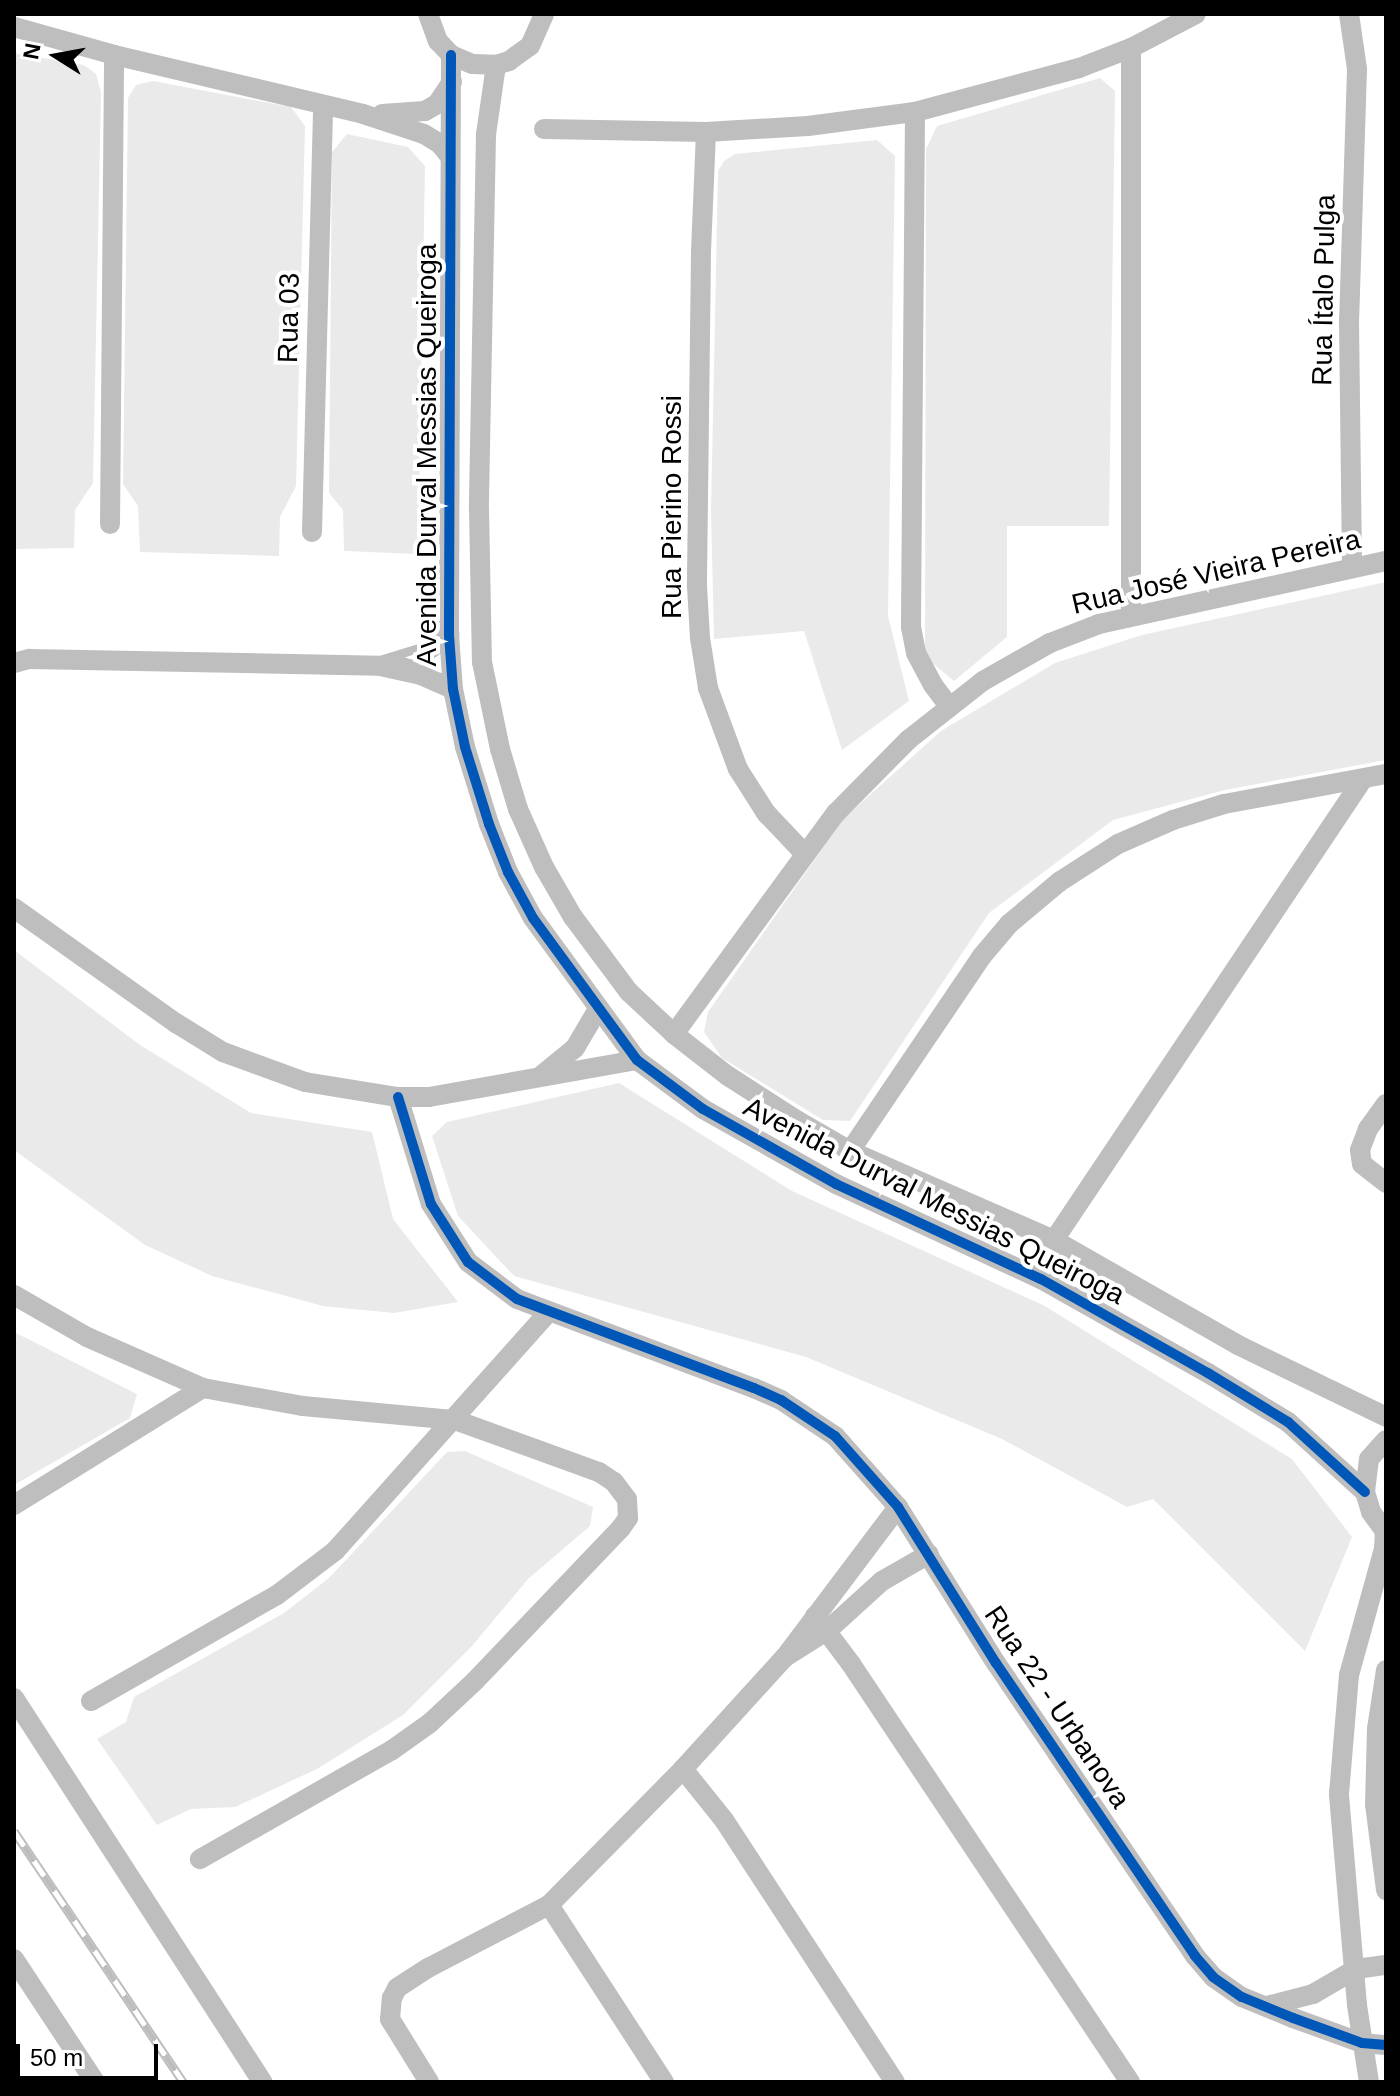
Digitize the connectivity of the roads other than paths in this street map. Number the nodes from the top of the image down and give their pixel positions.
1 (428, 14) edge
2 (544, 14) edge
3 (1196, 14) edge
4 (1349, 14) edge
5 (14, 27) edge
6 (1131, 48) junction
7 (114, 55) junction
8 (451, 55) junction
9 (496, 65) junction
10 (452, 82) junction
11 (323, 106) junction
12 (915, 112) junction
13 (363, 114) junction
14 (544, 129) dead end
15 (706, 132) junction
16 (448, 154) junction
17 (110, 524) dead end
18 (312, 532) dead end
19 (1386, 561) edge
20 (1352, 568) junction
21 (1131, 615) junction
22 (449, 635) junction
23 (14, 663) edge
24 (380, 666) junction
25 (453, 689) junction
26 (949, 706) junction
27 (1386, 774) edge
28 (1363, 779) junction
29 (804, 853) junction
30 (14, 908) edge
31 (598, 1009) junction
32 (674, 1034) junction
33 (637, 1060) junction
34 (539, 1077) junction
35 (398, 1097) junction
36 (1386, 1104) edge
37 (850, 1151) junction
38 (1384, 1182) edge
39 (1054, 1240) junction
40 (14, 1295) edge
41 (548, 1313) junction
42 (203, 1388) junction
43 (1386, 1417) edge
44 (455, 1420) junction
45 (1386, 1440) edge
46 (1365, 1492) junction
47 (14, 1505) edge
48 (898, 1507) junction
49 (1386, 1532) edge
50 (929, 1554) junction
51 (821, 1623) junction
52 (1386, 1670) edge
53 (14, 1698) edge
54 (91, 1701) dead end
55 (683, 1769) junction
56 (200, 1859) dead end
57 (1386, 1890) edge
58 (549, 1905) junction
59 (14, 1959) edge
60 (1386, 1965) edge
61 (1356, 1969) junction
62 (1267, 2006) junction
63 (1362, 2043) junction
64 (1386, 2045) edge
65 (95, 2082) edge
66 (262, 2082) edge
67 (429, 2082) edge
68 (664, 2082) edge
69 (895, 2082) edge
70 (1130, 2082) edge
71 (1369, 2082) edge

1 - 8 street
2 - 9 street
3 - 6 street
4 - 20 street, Rua Ítalo Pulga
5 - 7 street
6 - 12 street
6 - 21 street
7 - 11 street
7 - 17 street
8 - 9 street
8 - 10 street, Avenida Durval Messias Queiroga
9 - 32 street, Avenida Durval Messias Queiroga
10 - 13 street
10 - 16 street, Avenida Durval Messias Queiroga
11 - 13 street
11 - 18 street, Rua 03
12 - 15 street
12 - 26 street
13 - 16 street
14 - 15 street
15 - 29 street, Rua Pierino Rossi
16 - 22 street, Avenida Durval Messias Queiroga
19 - 20 street, Rua José Vieira Pereira
20 - 21 street, Rua José Vieira Pereira
21 - 26 street, Rua José Vieira Pereira
22 - 24 street
22 - 25 street, Avenida Durval Messias Queiroga
23 - 24 street
24 - 25 street
25 - 31 street, Avenida Durval Messias Queiroga
26 - 29 street, Rua José Vieira Pereira
27 - 28 street
28 - 37 street
28 - 39 street
29 - 32 street, Rua José Vieira Pereira
30 - 35 street
31 - 33 street, Avenida Durval Messias Queiroga
31 - 34 street
32 - 37 street, Avenida Durval Messias Queiroga
33 - 34 street
33 - 46 street, Avenida Durval Messias Queiroga
34 - 35 street
35 - 41 street, Rua 22 - Urbanova
36 - 38 street
37 - 39 street, Avenida Durval Messias Queiroga
39 - 43 street, Avenida Durval Messias Queiroga
40 - 42 street
41 - 44 street
41 - 48 street, Rua 22 - Urbanova
42 - 44 street
42 - 47 street
44 - 54 street
44 - 56 street
45 - 46 street
46 - 49 street
48 - 50 street, Rua 22 - Urbanova
48 - 51 street
49 - 61 street
50 - 51 street
50 - 62 street, Rua 22 - Urbanova
51 - 55 street
51 - 70 street
52 - 57 street
53 - 66 street
55 - 58 street
55 - 69 street
58 - 67 street
58 - 68 street
59 - 65 street
60 - 61 street
61 - 62 street
61 - 63 street
62 - 63 street, Rua 22 - Urbanova
63 - 64 street, Rua 22 - Urbanova
63 - 71 street

